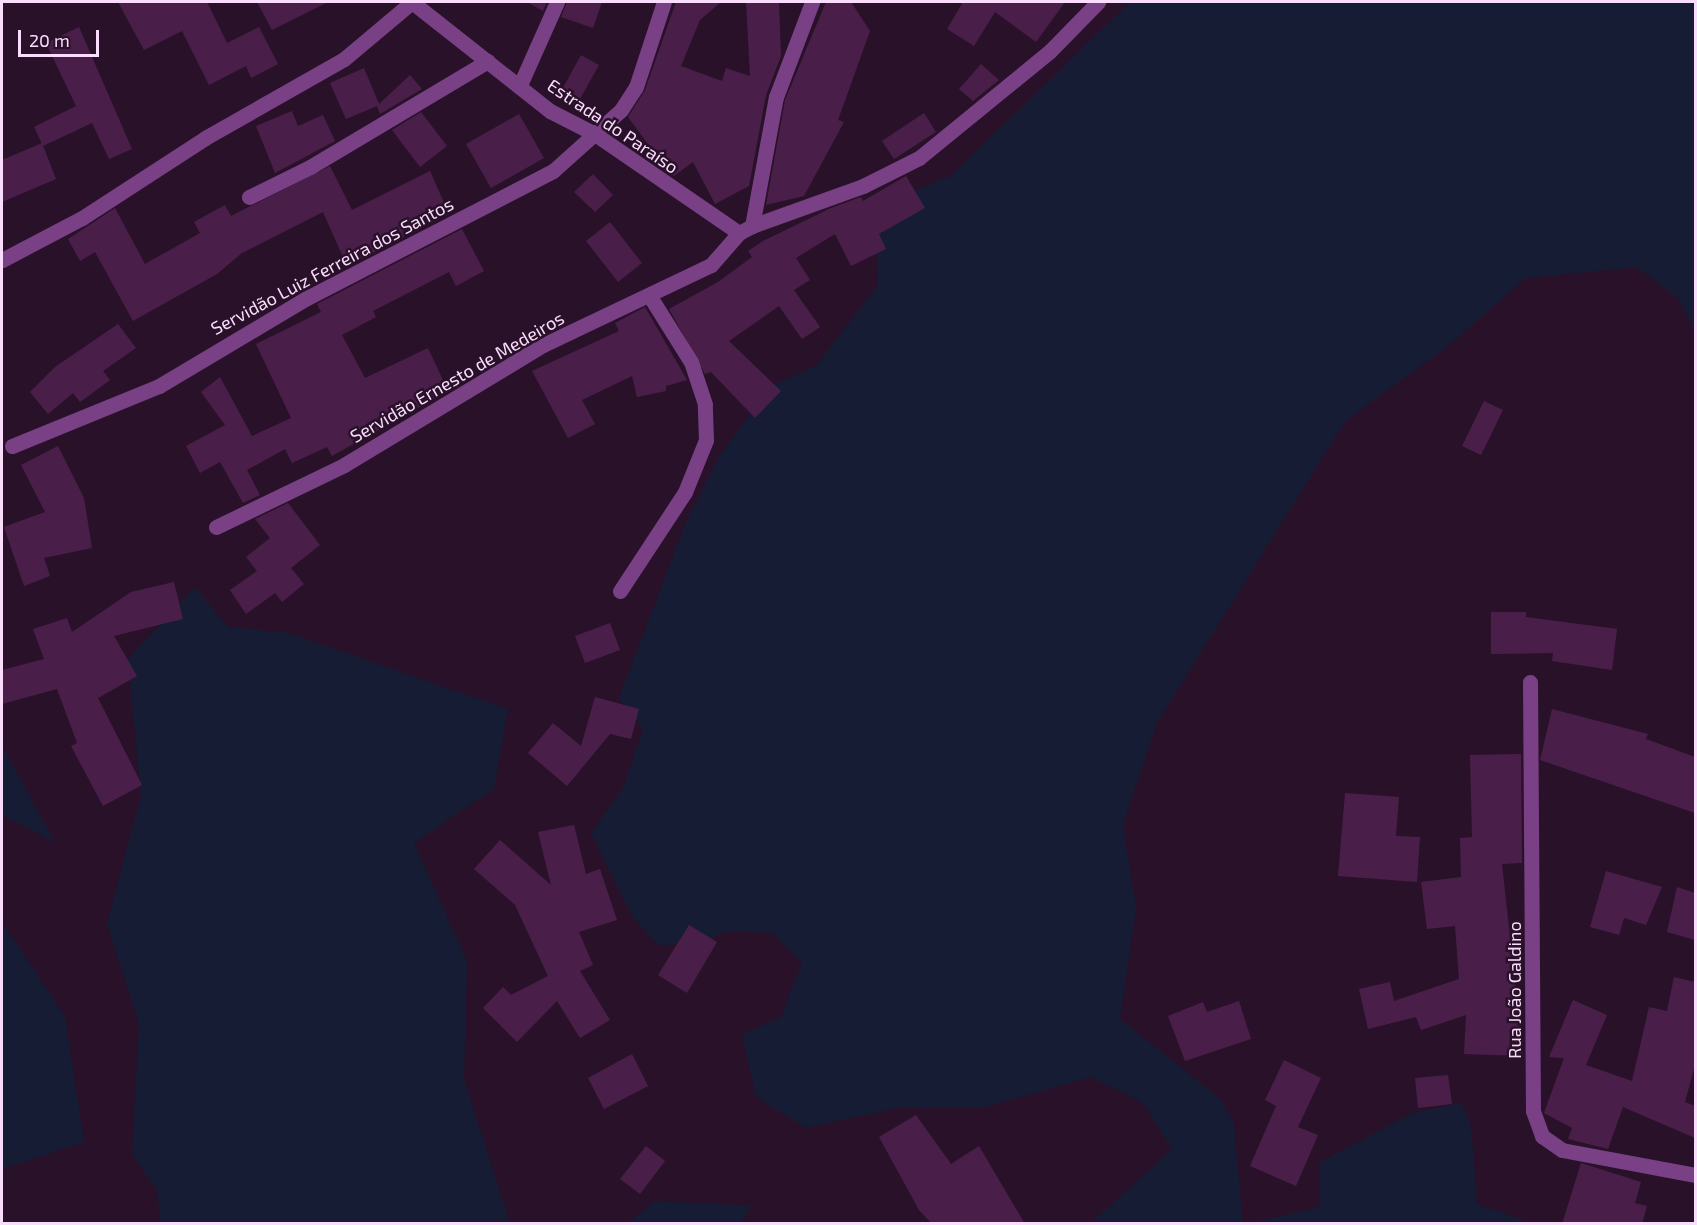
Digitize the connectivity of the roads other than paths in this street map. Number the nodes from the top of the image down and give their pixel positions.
1 (412, 2) edge
2 (556, 2) edge
3 (664, 2) edge
4 (812, 2) edge
5 (1098, 2) edge
6 (488, 61) junction
7 (520, 85) junction
8 (595, 134) junction
9 (249, 197) dead end
10 (746, 229) junction
11 (2, 260) edge
12 (649, 295) junction
13 (12, 446) dead end
14 (216, 527) dead end
15 (620, 591) dead end
16 (1530, 682) dead end
17 (1695, 1175) edge

1 - 6 street, Estrada do Paraíso
1 - 11 street
2 - 7 street
3 - 8 street, Servidão Luiz Ferreira dos Santos
4 - 10 street
5 - 10 street
6 - 7 street, Estrada do Paraíso
6 - 9 street
7 - 8 street, Estrada do Paraíso
8 - 10 street, Estrada do Paraíso
8 - 13 street, Servidão Luiz Ferreira dos Santos
10 - 12 street, Servidão Ernesto de Medeiros
12 - 14 street, Servidão Ernesto de Medeiros
12 - 15 street
16 - 17 street, Rua João Galdino

